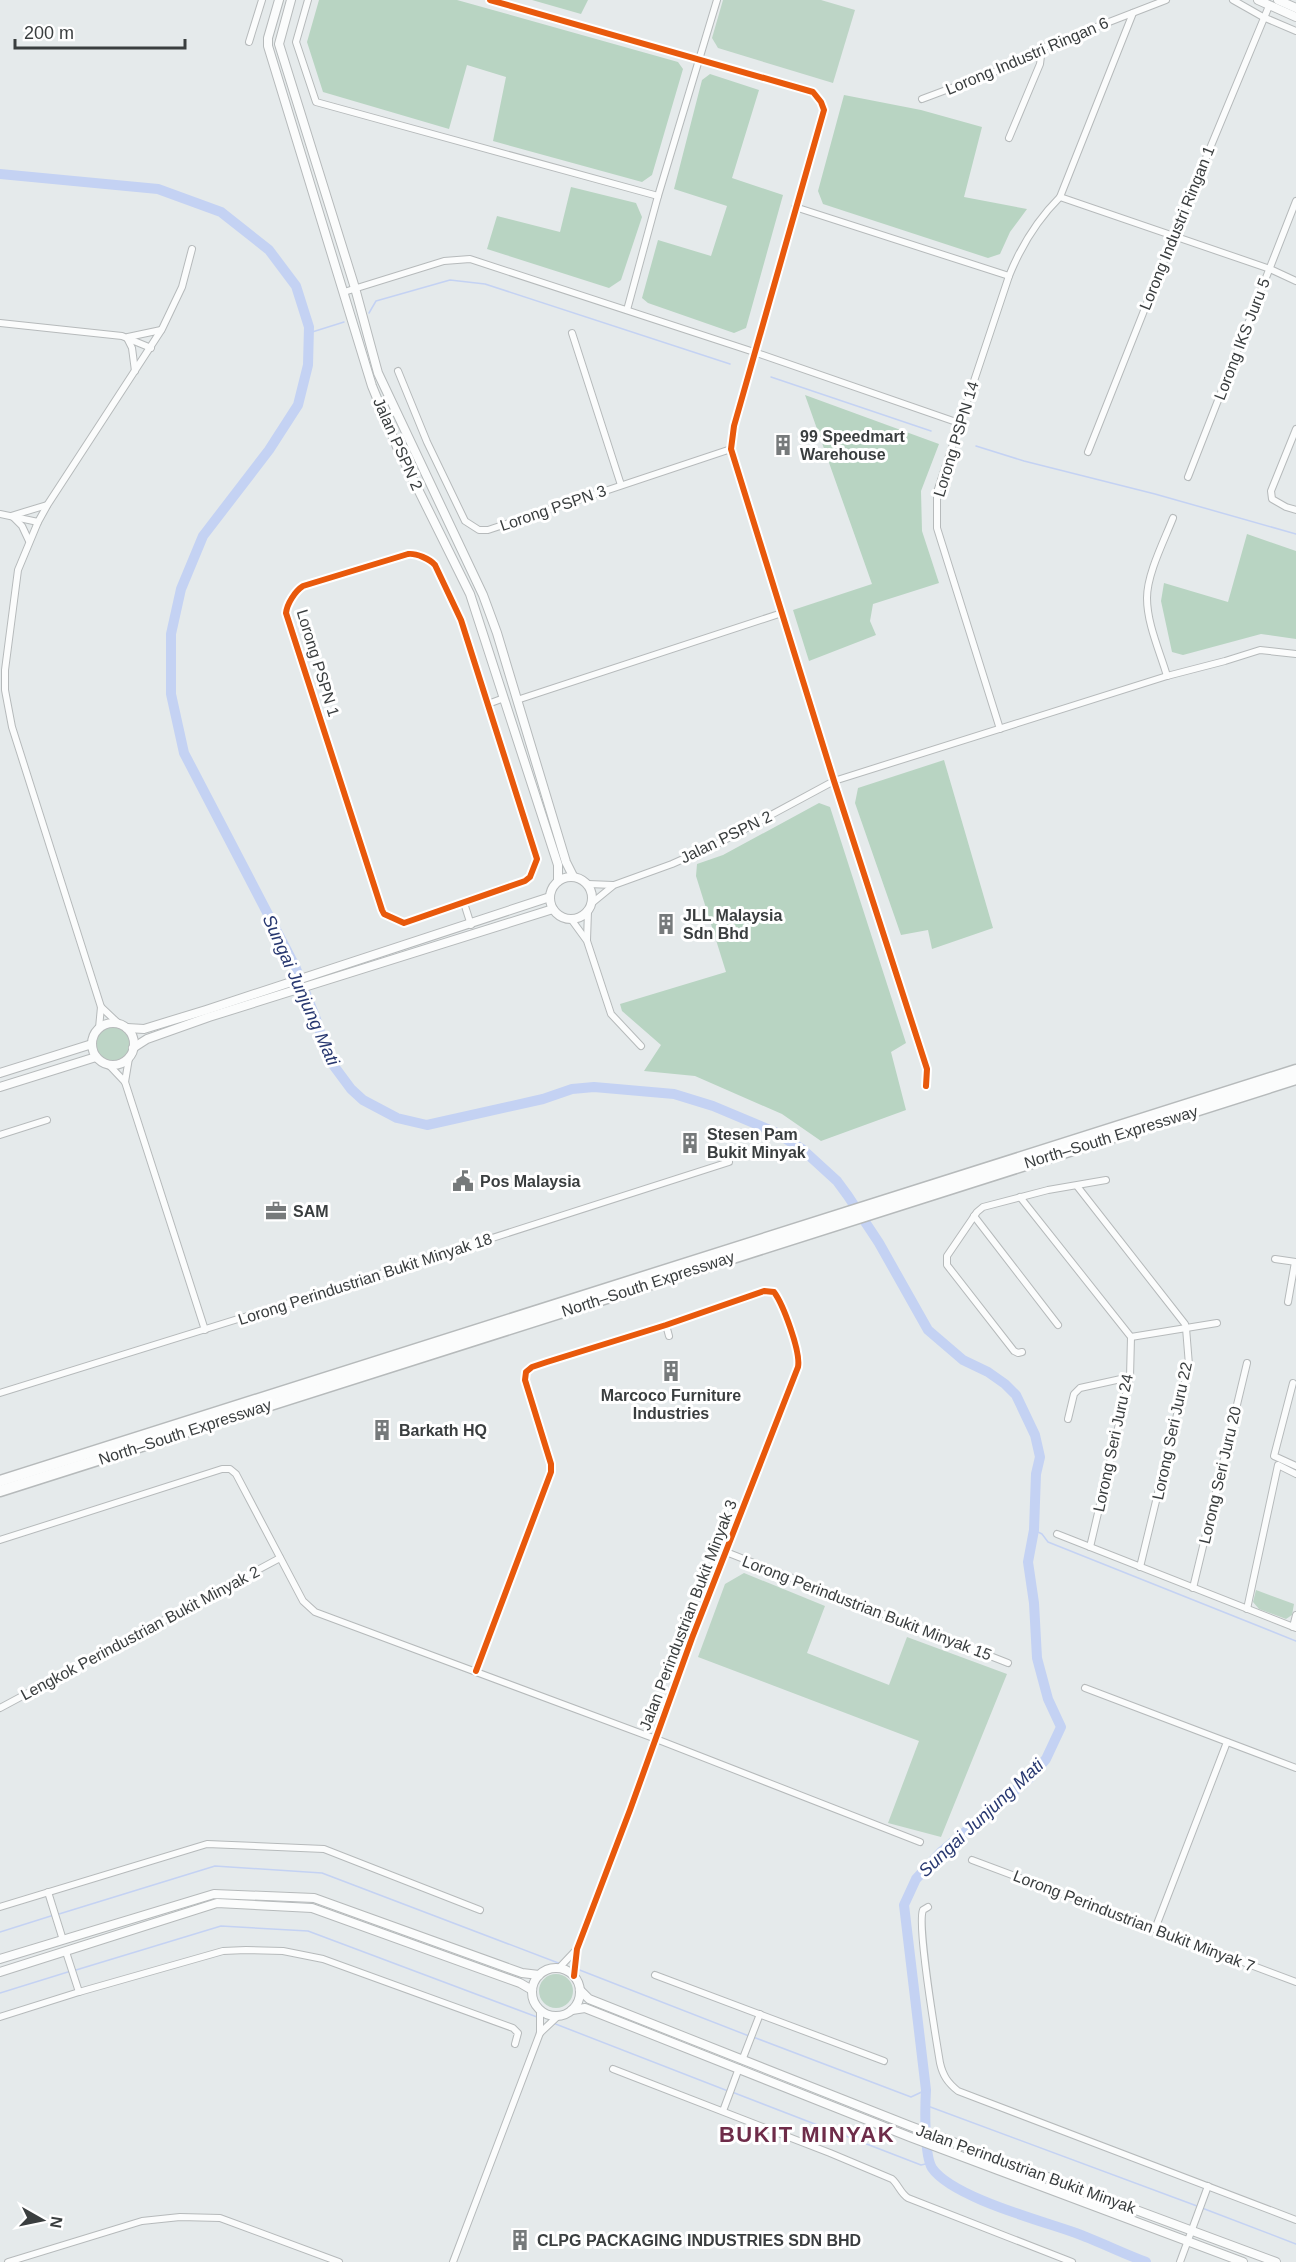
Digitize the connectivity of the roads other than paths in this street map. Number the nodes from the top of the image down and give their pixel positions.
1 (262, 0) edge
2 (279, 0) edge
3 (291, 0) edge
4 (308, 0) edge
5 (490, 0) edge
6 (717, 0) edge
7 (1166, 0) edge
8 (1233, 0) edge
9 (1258, 0) edge
10 (1278, 0) edge
11 (1269, 6) junction
12 (1296, 8) edge
13 (1133, 12) junction
14 (1263, 17) junction
15 (1296, 18) edge
16 (1296, 31) edge
17 (249, 42) dead end
18 (1042, 48) junction
19 (701, 59) junction
20 (922, 99) dead end
21 (1009, 138) dead end
22 (658, 196) junction
23 (1060, 197) junction
24 (1296, 201) edge
25 (795, 207) junction
26 (1174, 235) junction
27 (192, 249) dead end
28 (1270, 268) junction
29 (1009, 276) junction
30 (1296, 281) edge
31 (355, 288) junction
32 (344, 292) junction
33 (627, 310) junction
34 (0, 323) edge
35 (162, 329) junction
36 (572, 333) dead end
37 (127, 337) junction
38 (151, 348) junction
39 (754, 352) junction
40 (398, 371) dead end
41 (135, 372) junction
42 (959, 423) junction
43 (1296, 429) edge
44 (427, 442) junction
45 (413, 448) junction
46 (731, 449) junction
47 (1088, 452) dead end
48 (1188, 477) dead end
49 (621, 485) junction
50 (48, 504) junction
51 (1296, 510) edge
52 (0, 514) edge
53 (11, 516) junction
54 (1173, 518) dead end
55 (38, 522) junction
56 (29, 541) junction
57 (782, 613) junction
58 (1296, 654) edge
59 (1167, 676) junction
60 (504, 699) junction
61 (517, 700) junction
62 (488, 704) junction
63 (1000, 729) junction
64 (834, 781) junction
65 (573, 876) junction
66 (558, 881) junction
67 (588, 884) junction
68 (614, 885) junction
69 (550, 897) junction
70 (464, 903) junction
71 (592, 903) junction
72 (553, 909) junction
73 (588, 911) junction
74 (571, 919) junction
75 (471, 925) junction
76 (587, 941) junction
77 (101, 1007) junction
78 (118, 1023) junction
79 (99, 1028) junction
80 (127, 1028) junction
81 (92, 1044) junction
82 (641, 1046) dead end
83 (134, 1048) junction
84 (96, 1057) junction
85 (129, 1058) junction
86 (109, 1065) junction
87 (1296, 1070) edge
88 (0, 1073) edge
89 (1296, 1079) edge
90 (125, 1082) junction
91 (926, 1086) dead end
92 (0, 1087) edge
93 (46, 1120) dead end
94 (0, 1135) edge
95 (729, 1162) dead end
96 (1106, 1180) dead end
97 (1077, 1186) junction
98 (1020, 1197) junction
99 (872, 1208) junction
100 (849, 1215) junction
101 (974, 1216) junction
102 (1275, 1259) dead end
103 (1296, 1262) edge
104 (1288, 1302) dead end
105 (1217, 1323) dead end
106 (666, 1325) junction
107 (1058, 1325) dead end
108 (1186, 1328) junction
109 (205, 1330) junction
110 (669, 1336) dead end
111 (1131, 1337) junction
112 (1022, 1352) dead end
113 (1247, 1362) dead end
114 (1130, 1377) junction
115 (1293, 1383) dead end
116 (0, 1393) edge
117 (1068, 1419) dead end
118 (1296, 1466) edge
119 (1296, 1474) edge
120 (0, 1481) edge
121 (0, 1491) edge
122 (1057, 1534) dead end
123 (0, 1540) edge
124 (1090, 1547) junction
125 (726, 1552) junction
126 (280, 1558) junction
127 (1140, 1567) junction
128 (1193, 1588) junction
129 (1247, 1609) junction
130 (1296, 1615) edge
131 (1295, 1628) edge
132 (1008, 1663) dead end
133 (476, 1671) junction
134 (1085, 1688) dead end
135 (0, 1708) edge
136 (656, 1739) junction
137 (1227, 1742) junction
138 (1296, 1768) edge
139 (920, 1842) dead end
140 (972, 1860) dead end
141 (49, 1895) junction
142 (928, 1906) dead end
143 (0, 1907) edge
144 (480, 1910) dead end
145 (1155, 1929) junction
146 (62, 1937) junction
147 (577, 1949) junction
148 (67, 1955) junction
149 (0, 1959) edge
150 (561, 1965) junction
151 (574, 1971) junction
152 (0, 1972) edge
153 (539, 1975) junction
154 (655, 1975) dead end
155 (1296, 1982) edge
156 (77, 1989) junction
157 (532, 1990) junction
158 (580, 1990) junction
159 (572, 2010) junction
160 (760, 2014) junction
161 (540, 2016) junction
162 (0, 2017) edge
163 (554, 2020) junction
164 (540, 2033) junction
165 (515, 2044) dead end
166 (743, 2058) junction
167 (884, 2061) dead end
168 (739, 2068) junction
169 (613, 2069) dead end
170 (723, 2111) junction
171 (1208, 2186) junction
172 (1296, 2220) edge
173 (1192, 2230) junction
174 (1187, 2241) junction
175 (1180, 2260) edge
176 (8, 2262) edge
177 (339, 2262) edge
178 (453, 2262) edge
179 (1072, 2262) edge
180 (1243, 2262) edge
181 (1276, 2262) edge

1 - 17 street
2 - 32 street, Jalan PSPN 2
3 - 31 street, Jalan PSPN 2
4 - 22 street
5 - 19 street
6 - 19 street
7 - 13 street, Lorong Industri Ringan 6
8 - 14 street
9 - 11 street
10 - 12 street
11 - 14 street, Lorong Industri Ringan 1
11 - 15 street
13 - 18 street, Lorong Industri Ringan 6
13 - 23 street, Lorong PSPN 14
14 - 16 street
14 - 26 street, Lorong Industri Ringan 1
18 - 20 street, Lorong Industri Ringan 6
18 - 21 street
19 - 22 street
19 - 25 street
22 - 33 street
23 - 26 street
23 - 29 street, Lorong PSPN 14
24 - 28 street, Lorong IKS Juru 5
25 - 29 street
25 - 39 street
26 - 28 street
26 - 47 street, Lorong Industri Ringan 1
27 - 35 street
28 - 30 street
28 - 48 street, Lorong IKS Juru 5
29 - 42 street, Lorong PSPN 14
31 - 32 street
31 - 33 street
31 - 45 street, Jalan PSPN 2
32 - 60 street, Jalan PSPN 2
33 - 39 street
34 - 37 street
35 - 37 street
35 - 38 street
36 - 49 street
37 - 38 street
37 - 41 street
38 - 41 street
39 - 42 street
39 - 46 street
40 - 44 street, Lorong PSPN 3
41 - 50 street
42 - 63 street, Lorong PSPN 14
43 - 51 street
44 - 45 street
44 - 49 street, Lorong PSPN 3
45 - 61 street, Jalan PSPN 2
46 - 49 street, Lorong PSPN 3
46 - 57 street
50 - 53 street
50 - 55 street
52 - 53 street
53 - 55 street
53 - 56 street
54 - 59 street
55 - 56 street
56 - 77 street
57 - 61 street
57 - 64 street
58 - 59 street, Jalan PSPN 2
59 - 63 street, Jalan PSPN 2
60 - 62 street
60 - 66 street, Jalan PSPN 2
61 - 65 street, Jalan PSPN 2
62 - 70 street, Lorong PSPN 1
62 - 70 street, Lorong PSPN 1
63 - 64 street, Jalan PSPN 2
64 - 68 street, Jalan PSPN 2
64 - 91 street
65 - 66 street
65 - 67 street
66 - 69 street
67 - 68 street
67 - 71 street
68 - 71 street
69 - 72 street
69 - 75 street
70 - 75 street
71 - 73 street
72 - 74 street
72 - 83 street
73 - 74 street
73 - 76 street
74 - 76 street
75 - 80 street
76 - 82 street
77 - 78 street
77 - 79 street
78 - 79 street
78 - 80 street
79 - 81 street
80 - 83 street
81 - 84 street
81 - 88 street
83 - 85 street
84 - 86 street
84 - 92 street
85 - 86 street
85 - 90 street
86 - 90 street
87 - 99 highway, North–South Expressway
89 - 99 highway, North–South Expressway
90 - 109 street
93 - 94 street
95 - 109 street, Lorong Perindustrian Bukit Minyak 18
96 - 97 street
97 - 98 street
97 - 108 street
98 - 101 street
98 - 111 street
99 - 100 highway, North–South Expressway
100 - 120 highway, North–South Expressway
100 - 121 highway, North–South Expressway
101 - 107 street
101 - 112 street
102 - 103 street
103 - 104 street
105 - 108 street
106 - 110 street
106 - 125 street, Jalan Perindustrian Bukit Minyak 3
106 - 133 street
108 - 111 street
108 - 127 street, Lorong Seri Juru 22
109 - 116 street, Lorong Perindustrian Bukit Minyak 18
111 - 114 street, Lorong Seri Juru 24
113 - 128 street, Lorong Seri Juru 20
114 - 117 street
114 - 124 street, Lorong Seri Juru 24
115 - 118 street
119 - 129 street
122 - 124 street
123 - 126 street
124 - 127 street
125 - 132 street, Lorong Perindustrian Bukit Minyak 15
125 - 136 street, Jalan Perindustrian Bukit Minyak 3
126 - 133 street
126 - 135 street, Lengkok Perindustrian Bukit Minyak 2
127 - 128 street
128 - 129 street
129 - 131 street
130 - 131 street
133 - 136 street
134 - 137 street
136 - 139 street
136 - 147 street, Jalan Perindustrian Bukit Minyak 3
137 - 138 street
137 - 145 street
140 - 145 street, Lorong Perindustrian Bukit Minyak 7
141 - 143 street
141 - 144 street
141 - 146 street
142 - 171 street
145 - 155 street, Lorong Perindustrian Bukit Minyak 7
146 - 149 main road
146 - 153 main road
147 - 150 street
147 - 151 street
148 - 152 main road
148 - 156 street
148 - 157 main road
150 - 151 main road
150 - 153 main road
151 - 158 main road
153 - 157 main road
154 - 160 street
156 - 162 street
156 - 165 street
157 - 161 main road
158 - 159 main road
158 - 166 main road, Jalan Perindustrian Bukit Minyak
159 - 163 main road
159 - 168 main road, Jalan Perindustrian Bukit Minyak
160 - 166 street
160 - 167 street
161 - 163 main road
161 - 164 street
163 - 164 street
164 - 178 street
166 - 173 main road, Jalan Perindustrian Bukit Minyak
168 - 170 street
168 - 174 main road, Jalan Perindustrian Bukit Minyak
169 - 170 street
170 - 179 street
171 - 172 street
171 - 173 street
173 - 174 street
173 - 181 main road, Jalan Perindustrian Bukit Minyak
174 - 175 street
174 - 180 main road, Jalan Perindustrian Bukit Minyak
176 - 177 street

